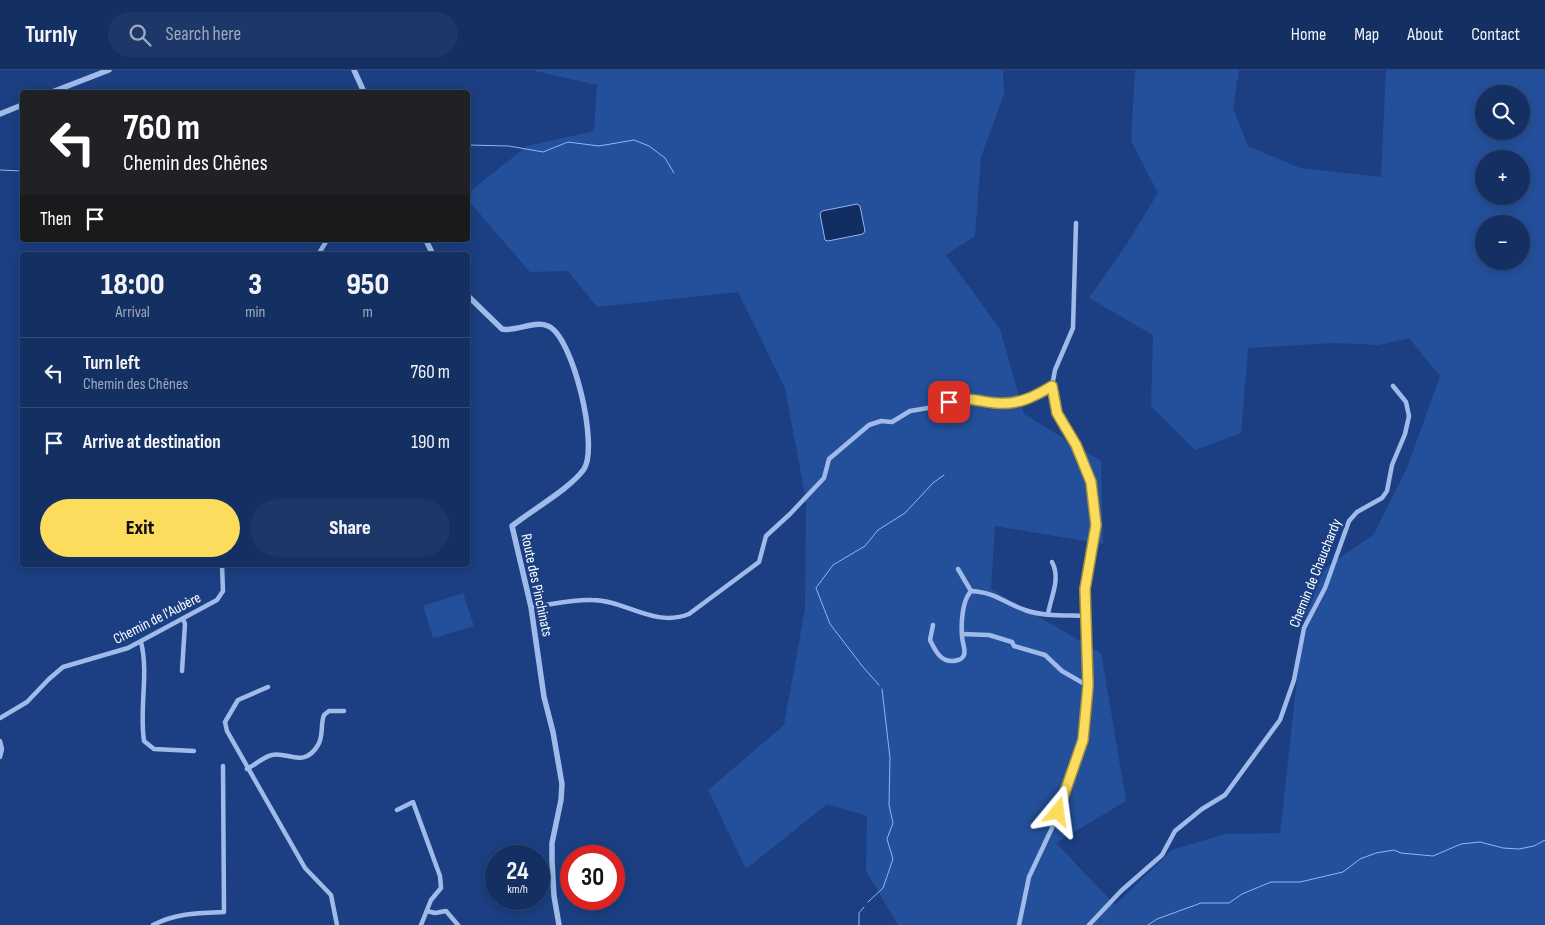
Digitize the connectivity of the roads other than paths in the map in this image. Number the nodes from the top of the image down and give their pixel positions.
1 (109, 70) edge
2 (354, 70) edge
3 (57, 90) edge
4 (363, 90) edge
5 (20, 106) edge
6 (0, 114) edge
7 (1076, 223) dead end
8 (470, 298) edge
9 (1052, 386) junction
10 (1393, 386) dead end
11 (1052, 562) dead end
12 (222, 567) edge
13 (958, 569) dead end
14 (971, 591) junction
15 (531, 607) junction
16 (1048, 614) junction
17 (1087, 616) junction
18 (183, 619) junction
19 (933, 625) dead end
20 (962, 634) junction
21 (140, 642) junction
22 (182, 671) dead end
23 (1088, 686) junction
24 (268, 687) dead end
25 (344, 711) dead end
26 (0, 718) edge
27 (0, 741) edge
28 (194, 751) dead end
29 (0, 757) edge
30 (223, 766) dead end
31 (248, 769) junction
32 (397, 810) dead end
33 (427, 911) junction
34 (154, 925) edge
35 (337, 925) edge
36 (421, 925) edge
37 (458, 925) edge
38 (559, 925) edge
39 (1019, 925) edge
40 (1089, 925) edge

1 - 3 street
2 - 4 street
5 - 6 street
7 - 9 street
8 - 15 street, Route des Pinchinats
9 - 15 street
9 - 17 street
10 - 40 street, Chemin de Chauchardy
11 - 16 street
12 - 18 street, Chemin de l'Aubère
13 - 14 street
14 - 16 street
14 - 20 street
15 - 38 street, Route des Pinchinats
16 - 17 street
17 - 23 street
18 - 21 street, Chemin de l'Aubère
18 - 22 street
19 - 20 street
20 - 23 street
21 - 26 street, Chemin de l'Aubère
21 - 28 street
23 - 39 street
24 - 31 street
25 - 31 street
27 - 29 street
30 - 34 street
31 - 35 street
32 - 33 street
33 - 36 street
33 - 37 street

